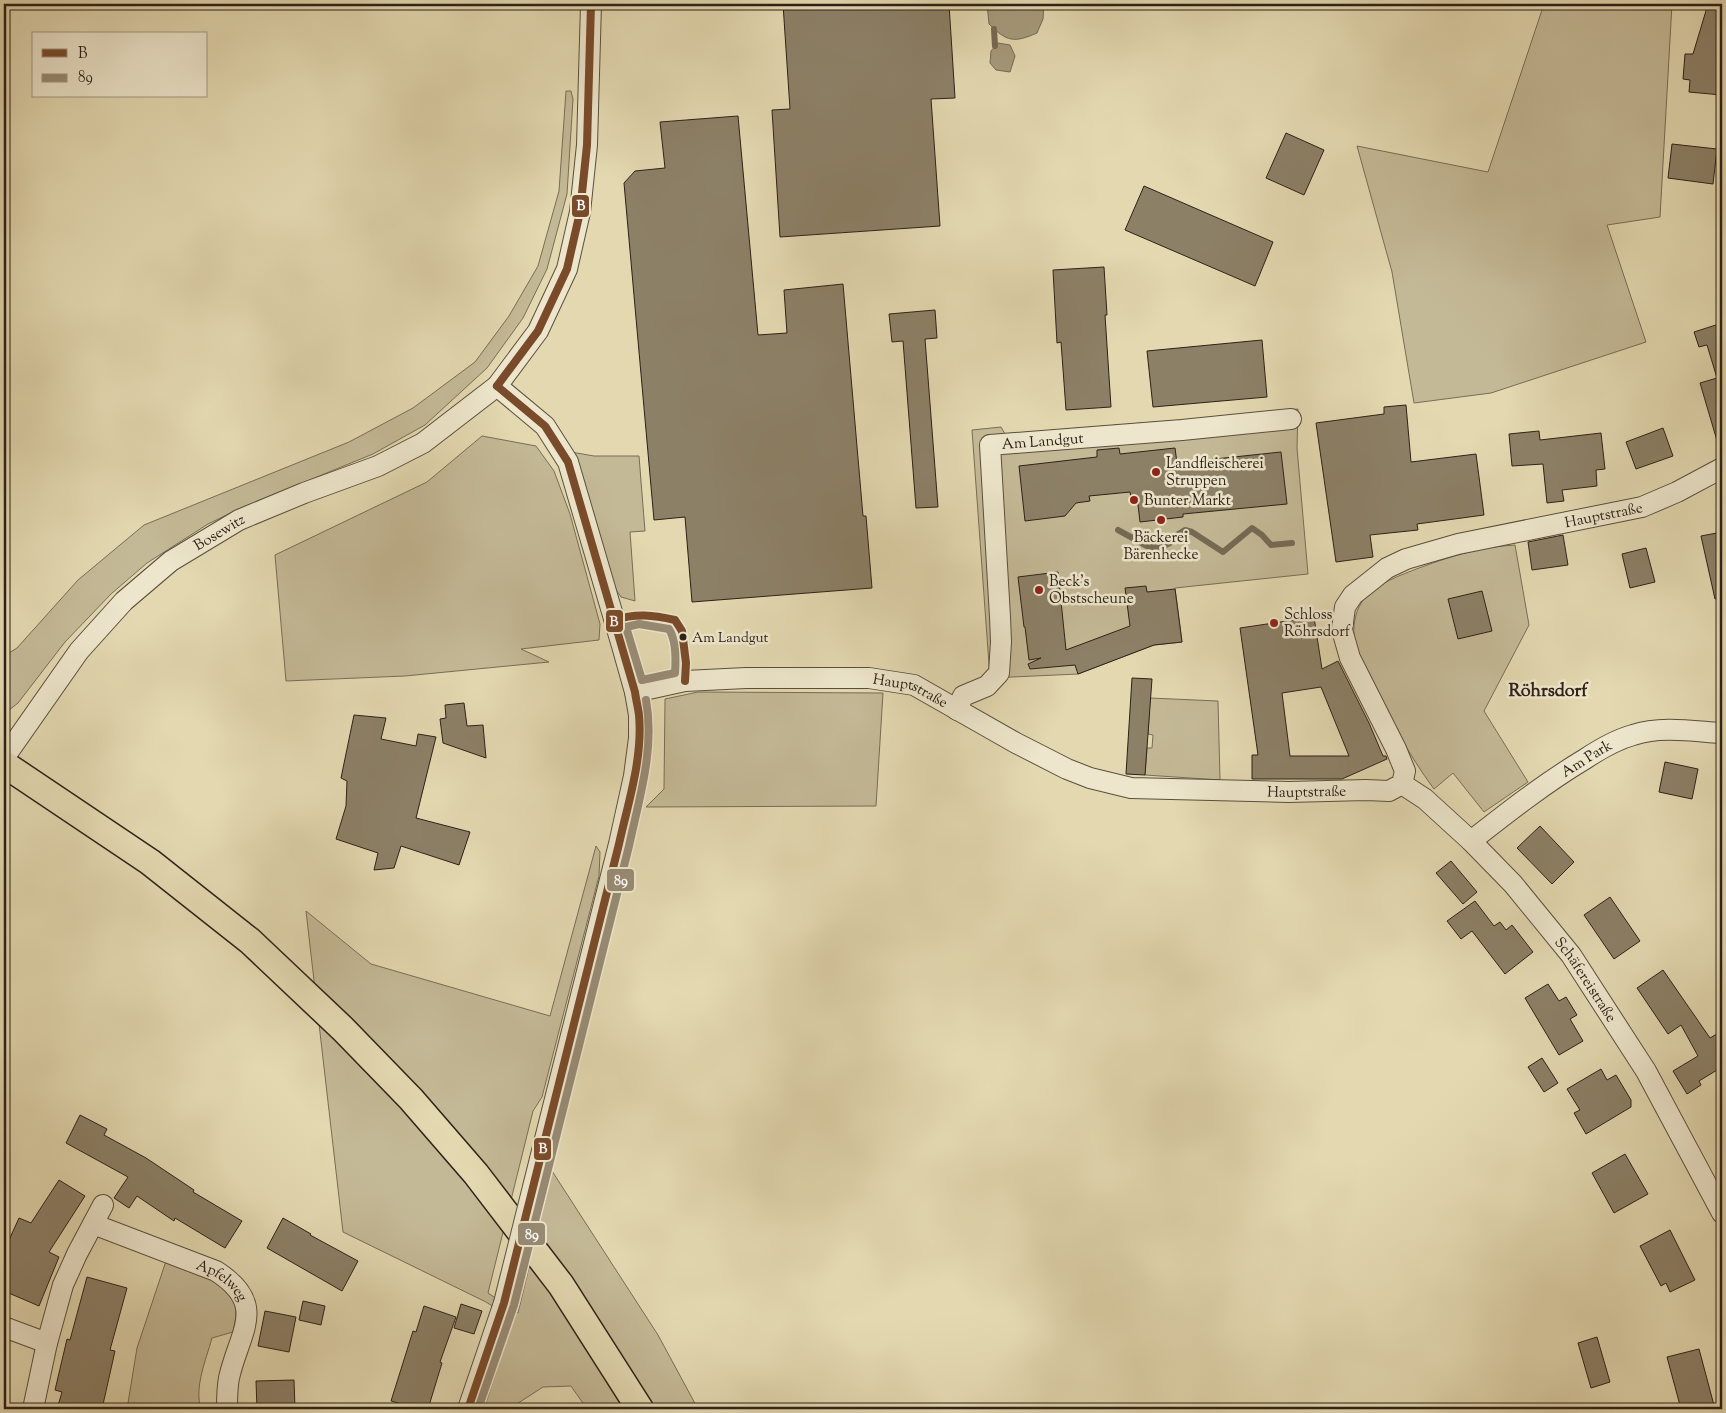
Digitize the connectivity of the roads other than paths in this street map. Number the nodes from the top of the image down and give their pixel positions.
1 (591, 4) edge
2 (497, 386) junction
3 (1291, 420) dead end
4 (1722, 468) edge
5 (635, 692) junction
6 (957, 710) junction
7 (1722, 732) edge
8 (4, 758) edge
9 (4, 764) edge
10 (1402, 784) junction
11 (1471, 841) junction
12 (104, 1205) dead end
13 (1722, 1212) edge
14 (93, 1224) junction
15 (4, 1327) edge
16 (48, 1343) junction
17 (33, 1409) edge
18 (227, 1409) edge
19 (468, 1409) edge
20 (640, 1409) edge

1 - 2 street, Bosewitz
2 - 5 street
2 - 8 street, Bosewitz
3 - 6 street, Am Landgut
4 - 10 street, Hauptstraße
5 - 6 street, Hauptstraße
5 - 19 street, bridge
6 - 10 street, Hauptstraße
7 - 11 street, Am Park
9 - 20 main road
10 - 11 street, Schäfereistraße
11 - 13 street, Schäfereistraße
12 - 14 street
14 - 16 street
14 - 18 street, Apfelweg
15 - 16 street
16 - 17 street

